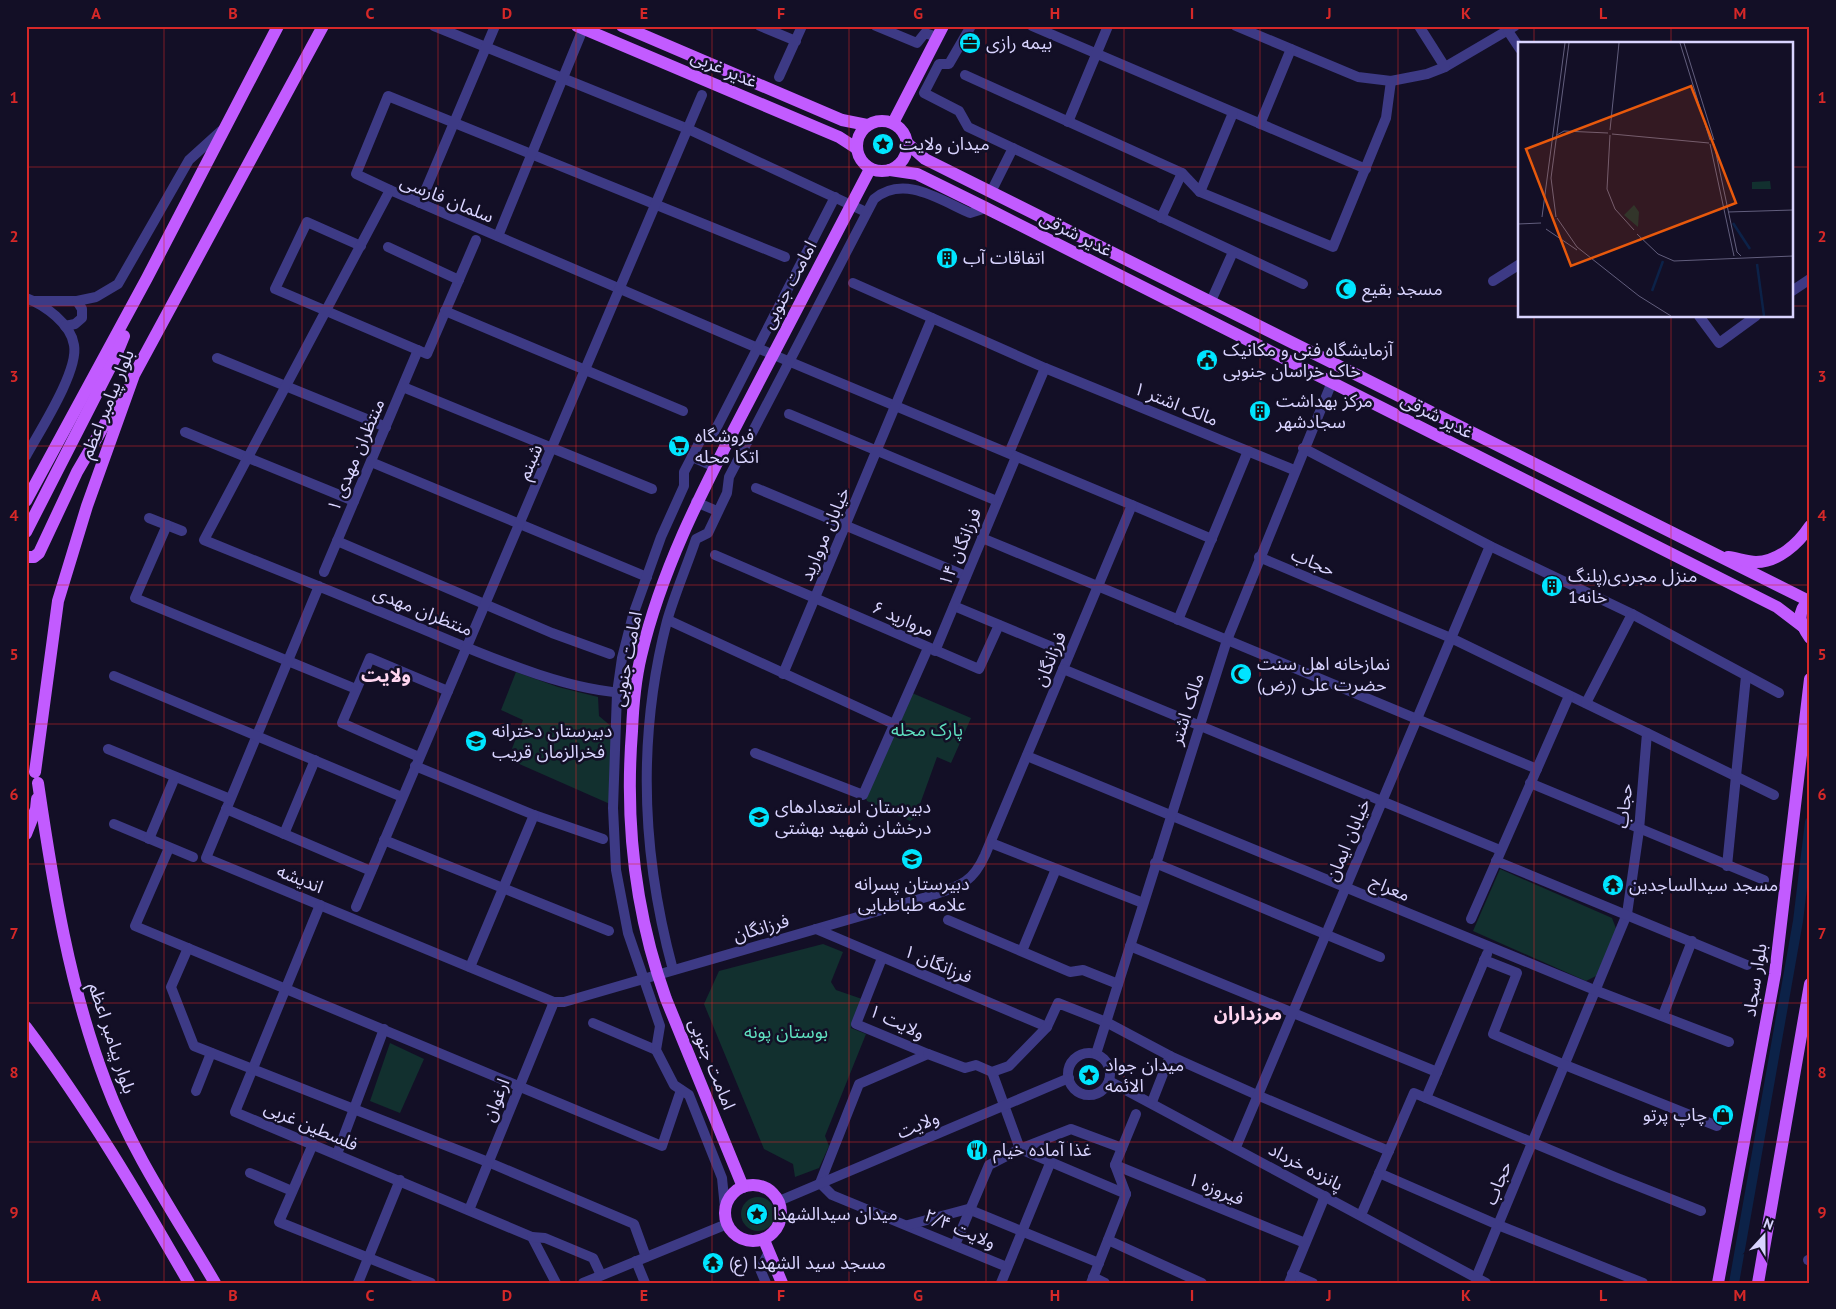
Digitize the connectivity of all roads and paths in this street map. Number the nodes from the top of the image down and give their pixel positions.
1 (278, 26) edge
2 (323, 26) edge
3 (434, 26) edge
4 (495, 26) edge
5 (760, 26) edge
6 (802, 26) edge
7 (876, 26) edge
8 (971, 26) edge
9 (1032, 26) edge
10 (1108, 26) edge
11 (1236, 26) edge
12 (1419, 26) edge
13 (580, 28) edge
14 (628, 28) edge
15 (1512, 29) edge
16 (940, 32) edge
17 (796, 41) junction
18 (1518, 44) edge
19 (486, 48) junction
20 (1291, 49) junction
21 (1097, 53) junction
22 (1445, 67) junction
23 (965, 75) dead end
24 (563, 77) junction
25 (779, 77) dead end
26 (1390, 81) junction
27 (702, 95) dead end
28 (1233, 112) junction
29 (1068, 122) junction
30 (893, 123) junction
31 (1260, 124) junction
32 (227, 125) junction
33 (454, 125) junction
34 (867, 125) junction
35 (688, 129) junction
36 (907, 143) junction
37 (856, 148) junction
38 (1013, 148) junction
39 (532, 154) junction
40 (870, 169) junction
41 (1366, 169) junction
42 (890, 170) junction
43 (1182, 173) junction
44 (390, 190) junction
45 (991, 192) junction
46 (1200, 192) junction
47 (835, 197) junction
48 (420, 203) junction
49 (656, 205) junction
50 (852, 205) junction
51 (986, 208) junction
52 (866, 212) junction
53 (1161, 218) junction
54 (498, 236) junction
55 (476, 240) dead end
56 (361, 246) junction
57 (388, 247) dead end
58 (1233, 252) junction
59 (784, 257) dead end
60 (1518, 265) edge
61 (147, 278) junction
62 (1810, 279) edge
63 (459, 280) junction
64 (1493, 281) dead end
65 (853, 283) dead end
66 (1303, 284) dead end
67 (622, 288) junction
68 (1794, 290) edge
69 (30, 300) edge
70 (77, 301) junction
71 (1211, 301) junction
72 (326, 311) junction
73 (445, 311) junction
74 (932, 318) junction
75 (1701, 318) edge
76 (1753, 318) edge
77 (65, 326) junction
78 (757, 346) junction
79 (422, 352) junction
80 (773, 354) junction
81 (217, 358) dead end
82 (788, 361) junction
83 (1339, 366) junction
84 (1046, 368) junction
85 (586, 371) junction
86 (134, 375) junction
87 (1332, 382) junction
88 (286, 386) junction
89 (403, 387) junction
90 (896, 407) junction
91 (683, 410) dead end
92 (789, 414) dead end
93 (386, 427) junction
94 (185, 432) dead end
95 (554, 447) junction
96 (1304, 448) junction
97 (877, 451) junction
98 (1248, 451) junction
99 (1012, 455) junction
100 (26, 456) edge
101 (692, 457) junction
102 (247, 458) junction
103 (371, 462) junction
104 (715, 467) junction
105 (1294, 470) junction
106 (756, 488) dead end
107 (652, 489) dead end
108 (26, 501) edge
109 (354, 501) junction
110 (997, 501) junction
111 (696, 502) junction
112 (1132, 505) junction
113 (717, 511) junction
114 (149, 518) dead end
115 (521, 524) junction
116 (167, 525) junction
117 (846, 526) junction
118 (1810, 526) edge
119 (182, 531) dead end
120 (26, 532) edge
121 (982, 538) junction
122 (1212, 539) junction
123 (204, 540) joint
124 (337, 541) junction
125 (1490, 546) junction
126 (715, 555) dead end
127 (1714, 555) junction
128 (26, 557) edge
129 (1259, 557) junction
130 (324, 572) dead end
131 (966, 576) junction
132 (647, 577) junction
133 (318, 586) junction
134 (1097, 587) junction
135 (816, 600) junction
136 (1809, 600) edge
137 (486, 605) junction
138 (954, 606) junction
139 (1632, 614) junction
140 (668, 620) junction
141 (1178, 620) junction
142 (999, 625) junction
143 (1802, 626) junction
144 (1451, 638) junction
145 (1810, 638) edge
146 (1227, 640) junction
147 (468, 648) junction
148 (932, 649) junction
149 (610, 654) dead end
150 (1069, 654) junction
151 (288, 660) junction
152 (1063, 669) junction
153 (783, 674) junction
154 (114, 676) dead end
155 (1746, 676) junction
156 (637, 677) junction
157 (1810, 679) edge
158 (654, 683) junction
159 (356, 690) junction
160 (448, 691) junction
161 (1779, 692) dead end
162 (617, 693) junction
163 (634, 693) junction
164 (1569, 696) junction
165 (1586, 703) junction
166 (1417, 718) junction
167 (894, 724) junction
168 (1198, 725) junction
169 (1647, 733) junction
170 (257, 734) junction
171 (26, 749) edge
172 (108, 749) dead end
173 (755, 753) dead end
174 (1027, 756) junction
175 (315, 760) junction
176 (417, 762) junction
177 (1537, 769) junction
178 (175, 777) junction
179 (1736, 777) junction
180 (37, 778) junction
181 (1530, 783) junction
182 (1774, 795) dead end
183 (402, 797) junction
184 (1382, 802) junction
185 (228, 804) junction
186 (534, 815) junction
187 (1170, 815) junction
188 (114, 824) dead end
189 (1639, 830) junction
190 (26, 834) edge
191 (284, 834) junction
192 (149, 839) junction
193 (603, 839) dead end
194 (384, 840) junction
195 (990, 843) junction
196 (169, 848) junction
197 (1500, 850) junction
198 (193, 857) dead end
199 (1496, 861) junction
200 (1155, 863) junction
201 (1727, 866) junction
202 (1056, 869) junction
203 (371, 870) junction
204 (1764, 880) dead end
205 (1346, 887) junction
206 (503, 888) junction
207 (1143, 903) junction
208 (320, 905) junction
209 (356, 907) dead end
210 (1627, 914) junction
211 (1471, 919) dead end
212 (948, 920) dead end
213 (816, 929) junction
214 (609, 931) dead end
215 (1325, 935) junction
216 (1692, 941) junction
217 (1130, 946) junction
218 (1490, 946) junction
219 (188, 948) junction
220 (1022, 951) junction
221 (882, 958) junction
222 (1380, 958) dead end
223 (1484, 960) junction
224 (1747, 965) dead end
225 (470, 967) junction
226 (673, 970) junction
227 (658, 975) junction
228 (644, 979) junction
229 (1118, 984) junction
230 (1810, 984) edge
231 (285, 989) junction
232 (1597, 991) junction
233 (554, 1002) junction
234 (1292, 1013) junction
235 (1662, 1015) junction
236 (1106, 1022) junction
237 (593, 1023) dead end
238 (26, 1027) edge
239 (1047, 1027) junction
240 (384, 1029) junction
241 (1729, 1042) dead end
242 (656, 1050) junction
243 (211, 1053) junction
244 (928, 1054) junction
245 (1096, 1054) junction
246 (1170, 1056) junction
247 (1565, 1065) junction
248 (252, 1069) junction
249 (992, 1072) junction
250 (1437, 1072) junction
251 (1069, 1078) junction
252 (1109, 1081) junction
253 (519, 1087) junction
254 (681, 1090) junction
255 (196, 1091) dead end
256 (1257, 1095) junction
257 (1426, 1098) junction
258 (1152, 1102) junction
259 (1004, 1106) junction
260 (354, 1110) junction
261 (1136, 1114) dead end
262 (1717, 1126) dead end
263 (1532, 1143) junction
264 (313, 1144) junction
265 (1236, 1147) junction
266 (1020, 1148) junction
267 (1122, 1148) junction
268 (1388, 1151) junction
269 (336, 1154) junction
270 (1051, 1161) junction
271 (488, 1162) junction
272 (1115, 1165) junction
273 (1379, 1173) junction
274 (250, 1174) dead end
275 (400, 1180) junction
276 (820, 1183) junction
277 (743, 1187) junction
278 (292, 1191) junction
279 (1126, 1194) junction
280 (1325, 1196) junction
281 (779, 1201) junction
282 (725, 1208) junction
283 (469, 1210) junction
284 (968, 1210) junction
285 (1701, 1211) dead end
286 (1361, 1214) junction
287 (727, 1224) junction
288 (908, 1225) junction
289 (1498, 1226) junction
290 (1022, 1231) junction
291 (532, 1238) junction
292 (764, 1240) junction
293 (1108, 1240) junction
294 (1305, 1243) junction
295 (955, 1245) junction
296 (769, 1252) junction
297 (646, 1257) junction
298 (368, 1258) junction
299 (636, 1261) junction
300 (1099, 1263) junction
301 (1007, 1267) junction
302 (601, 1275) junction
303 (1290, 1278) edge
304 (1092, 1280) edge
305 (1481, 1281) edge
306 (189, 1283) edge
307 (215, 1283) edge
308 (358, 1283) edge
309 (431, 1283) edge
310 (556, 1283) edge
311 (583, 1283) edge
312 (644, 1283) edge
313 (766, 1283) edge
314 (782, 1283) edge
315 (1001, 1283) edge
316 (1105, 1283) edge
317 (1202, 1283) edge
318 (1313, 1283) edge
319 (1643, 1283) edge
320 (1718, 1283) edge
321 (1758, 1283) edge

1 - 32 main road, بلوار پیامبر اعظم
2 - 86 main road, بلوار پیامبر اعظم
3 - 19 street
4 - 19 street
5 - 17 street
6 - 17 street
7 - 16 street
8 - 38 street
9 - 21 street
10 - 21 street
11 - 20 street
12 - 22 street
13 - 24 street
13 - 37 main road, غدیر غربی
14 - 34 main road, غدیر غربی
15 - 18 street
15 - 22 street
16 - 30 main road
17 - 25 street
19 - 24 street
19 - 33 street
20 - 26 street
20 - 31 street
21 - 28 street
21 - 29 street
22 - 26 street
23 - 29 street
24 - 35 street
24 - 39 street
26 - 41 street
27 - 35 street, شبنم
28 - 31 street
28 - 46 street
29 - 43 street
30 - 34 main road
30 - 36 main road
31 - 41 street
32 - 61 main road, بلوار پیامبر اعظم
32 - 70 street
33 - 39 street
33 - 44 street
33 - 48 street
34 - 37 main road
35 - 47 street
35 - 49 street, شبنم
36 - 42 main road
36 - 45 main road, غدیر شرقی
37 - 40 main road
38 - 45 street
38 - 53 street
39 - 49 street
39 - 54 street
40 - 42 main road
40 - 50 main road, امامت جنوبی
41 - 46 street
42 - 51 main road, غدیر شرقی
43 - 46 street
43 - 53 street
44 - 48 street, سلمان فارسی
44 - 56 street, سلمان فارسی
45 - 71 main road, غدیر شرقی
47 - 50 street
47 - 78 street
48 - 54 street, سلمان فارسی
49 - 59 street
49 - 67 street, شبنم
50 - 52 street
50 - 80 main road, امامت جنوبی
51 - 52 street
51 - 87 main road, غدیر شرقی
52 - 82 street
53 - 58 street
54 - 67 street, سلمان فارسی
55 - 63 street, منتظران مهدی ۱
56 - 72 street, سلمان فارسی
56 - 72 street
57 - 63 street
58 - 66 street
58 - 71 street
60 - 64 street
61 - 108 main road, بلوار پیامبر اعظم
61 - 120 main road
62 - 68 street
63 - 73 street, منتظران مهدی ۱
65 - 74 street, مالک اشتر ۱
67 - 78 street, سلمان فارسی
67 - 85 street, شبنم
69 - 70 street
69 - 77 street
70 - 77 street
71 - 83 main road, غدیر شرقی
72 - 79 street
72 - 88 street, سلمان فارسی
73 - 79 street, منتظران مهدی ۱
73 - 85 street
74 - 84 street, مالک اشتر ۱
74 - 90 street, خیابان مروارید
75 - 76 street
77 - 100 street
78 - 80 street, سلمان فارسی
78 - 101 street
79 - 89 street, منتظران مهدی ۱
80 - 82 street
80 - 104 main road, امامت جنوبی
81 - 88 street
82 - 90 street
82 - 113 street
83 - 87 main road
83 - 127 main road, غدیر شرقی
84 - 98 street, مالک اشتر ۱
84 - 99 street, فرزانگان ۱۴
85 - 91 street
85 - 95 street, شبنم
86 - 128 main road
86 - 180 main road, بلوار پیامبر اعظم
87 - 96 street, مالک اشتر
87 - 143 main road, غدیر شرقی
88 - 93 street
88 - 102 street, سلمان فارسی
89 - 93 street, منتظران مهدی ۱
89 - 95 street
90 - 97 street, خیابان مروارید
90 - 99 street
92 - 97 street
93 - 103 street, منتظران مهدی ۱
94 - 102 street
95 - 107 street
95 - 115 street, شبنم
96 - 105 street, مالک اشتر
96 - 125 street
97 - 110 street
97 - 117 street, خیابان مروارید
98 - 105 street, مالک اشتر ۱
98 - 122 street
99 - 110 street, فرزانگان ۱۴
99 - 112 street
101 - 104 street
101 - 132 street
102 - 109 street
102 - 123 street, سلمان فارسی
103 - 109 street, منتظران مهدی ۱
103 - 115 street
104 - 111 main road, امامت جنوبی
105 - 129 street, مالک اشتر
106 - 117 street
109 - 124 street, منتظران مهدی ۱
110 - 121 street, فرزانگان ۱۴
111 - 113 street
111 - 156 main road, امامت جنوبی
112 - 122 street
112 - 134 street, فرزانگان
113 - 140 street
114 - 116 street
115 - 132 street
115 - 137 street, شبنم
116 - 119 street
116 - 151 street
117 - 131 street
117 - 135 street, خیابان مروارید
118 - 127 main road
121 - 131 street, فرزانگان ۱۴
121 - 134 street
122 - 141 street
123 - 133 street, منتظران مهدی
124 - 130 street, منتظران مهدی ۱
124 - 137 street
125 - 139 street
125 - 144 street, خیابان ایمان
126 - 135 street, مروارید ۶
127 - 136 main road, غدیر شرقی
129 - 144 street, حجاب
129 - 146 street, مالک اشتر
131 - 138 street, فرزانگان ۱۴
132 - 162 street
133 - 147 street, منتظران مهدی
133 - 151 street, اندیشه
134 - 141 street
134 - 150 street, فرزانگان
135 - 148 street, مروارید ۶
135 - 153 street, خیابان مروارید
136 - 143 main road
137 - 147 street, شبنم
137 - 149 street
138 - 142 street
138 - 148 street, فرزانگان ۱۴
139 - 155 street
139 - 165 street
140 - 153 street
140 - 158 street
141 - 146 street
142 - 148 street, مروارید ۶
142 - 150 street
143 - 145 main road, غدیر شرقی
144 - 164 street, حجاب
144 - 166 street, خیابان ایمان
146 - 166 street
146 - 168 street, مالک اشتر
147 - 160 street, شبنم
147 - 162 street, منتظران مهدی
148 - 167 street, فرزانگان ۱۴
150 - 152 street, فرزانگان
151 - 159 street
151 - 170 street, اندیشه
152 - 168 street
152 - 174 street, فرزانگان
153 - 167 street
154 - 170 street
155 - 161 street
155 - 179 street
156 - 158 street
156 - 163 main road, امامت جنوبی
157 - 320 main road, بلوار سجاد
158 - 226 street
159 - 160 street
159 - 176 street
160 - 176 street, شبنم
162 - 163 street, منتظران مهدی
162 - 228 street
163 - 227 main road, امامت جنوبی
164 - 165 street, حجاب
164 - 177 street
165 - 169 street, حجاب
166 - 177 street
166 - 184 street, خیابان ایمان
167 - 173 street, فرزانگان ۱۴
168 - 184 street
168 - 187 street, مالک اشتر
169 - 179 street
169 - 189 street, حجاب
170 - 175 street
170 - 185 street, اندیشه
171 - 180 main road
172 - 178 street
174 - 187 street, معراج
174 - 195 street, فرزانگان
175 - 183 street
175 - 191 street
176 - 183 street, شبنم
176 - 186 street
177 - 181 street
178 - 185 street
178 - 192 street
179 - 182 street
179 - 201 street
180 - 190 main road
180 - 307 main road, بلوار پیامبر اعظم
181 - 189 street
181 - 197 street
183 - 194 street, شبنم
184 - 197 street
184 - 205 street, خیابان ایمان
185 - 191 street
185 - 208 street, اندیشه
186 - 193 street
186 - 206 street
187 - 200 street, مالک اشتر
187 - 205 street, معراج
188 - 192 street
189 - 201 street
189 - 210 street, حجاب
191 - 203 street
192 - 196 street
194 - 203 street, شبنم
194 - 206 street
195 - 202 street
195 - 213 street, فرزانگان
196 - 198 street
196 - 219 street
197 - 199 street
199 - 210 street
199 - 211 street
200 - 207 street, مالک اشتر
200 - 215 street
201 - 204 street
202 - 207 street
202 - 220 street
203 - 209 street, شبنم
205 - 215 street, خیابان ایمان
205 - 218 street, معراج
206 - 214 street
206 - 225 street
207 - 217 street, مالک اشتر
208 - 225 street, اندیشه
208 - 231 street, فلسطین غربی
210 - 216 street
210 - 232 street, حجاب
212 - 220 street
213 - 221 street, فرزانگان ۱
213 - 226 street, فرزانگان
215 - 222 street
215 - 234 street, خیابان ایمان
216 - 224 street
216 - 235 street
217 - 229 street, مالک اشتر
217 - 234 street
218 - 223 street
218 - 232 street, معراج
219 - 231 street
219 - 243 street
220 - 229 street
221 - 239 street, فرزانگان ۱
221 - 244 street, ولایت ۱
223 - 247 street
223 - 250 street
225 - 233 street, اندیشه
226 - 227 street, فرزانگان
227 - 228 street
227 - 277 main road, امامت جنوبی
228 - 233 street
228 - 242 street
229 - 236 street, مالک اشتر
230 - 321 main road
231 - 240 street
231 - 248 street, فلسطین غربی
232 - 235 street, معراج
232 - 247 street, حجاب
233 - 253 street, ارغوان
234 - 250 street
234 - 256 street, خیابان ایمان
235 - 241 street, معراج
236 - 239 street
236 - 245 street, مالک اشتر
236 - 246 street
237 - 242 street
238 - 306 main road
239 - 249 street
240 - 253 street
240 - 260 street
242 - 254 street
243 - 248 street
243 - 255 street
244 - 249 street
244 - 276 street, ولایت ۱
245 - 251 street
245 - 252 street
246 - 256 street
246 - 258 street
247 - 262 street
247 - 263 street, حجاب
248 - 260 street
248 - 264 street, فلسطین غربی
249 - 259 street
250 - 257 street
251 - 252 street
251 - 259 street, ولایت
252 - 258 street, پانزده خرداد
253 - 254 street
253 - 271 street, ارغوان
254 - 282 street
256 - 265 street, خیابان ایمان
256 - 268 street
257 - 263 street
257 - 268 street
258 - 265 street, پانزده خرداد
259 - 266 street
259 - 276 street, ولایت
260 - 269 street
260 - 271 street
261 - 267 street
263 - 285 street
263 - 289 street, حجاب
264 - 269 street, فلسطین غربی
264 - 278 street
265 - 280 street, پانزده خرداد
266 - 267 street
266 - 270 street
266 - 284 street
267 - 272 street
268 - 273 street
269 - 275 street, فلسطین غربی
270 - 279 street
270 - 290 street
271 - 283 street, ارغوان
271 - 297 street
272 - 279 street
272 - 294 street, فیروزه ۱
273 - 286 street
273 - 289 street
274 - 278 street
275 - 283 street, فلسطین غربی
275 - 298 street
276 - 281 street, ولایت
276 - 288 street, ولایت ۲/۴
277 - 281 main road
277 - 282 main road
278 - 298 street
279 - 293 street
280 - 286 street, پانزده خرداد
280 - 294 street
281 - 292 main road
282 - 287 main road
283 - 291 street, فلسطین غربی
284 - 288 street
284 - 290 street
284 - 295 street
286 - 305 street, پانزده خرداد
287 - 292 main road
287 - 297 street
288 - 295 street, ولایت ۲/۴
289 - 305 street, حجاب
289 - 319 street
290 - 300 street
290 - 301 street
291 - 302 street, فلسطین غربی
291 - 310 street
292 - 296 main road
293 - 300 street
293 - 317 street
294 - 303 street
295 - 301 street, ولایت ۲/۴
296 - 313 street
296 - 314 main road
297 - 299 street
298 - 308 street
298 - 309 street
299 - 302 street
299 - 312 street
300 - 304 street
301 - 315 street
302 - 311 street
303 - 318 street
304 - 316 street

